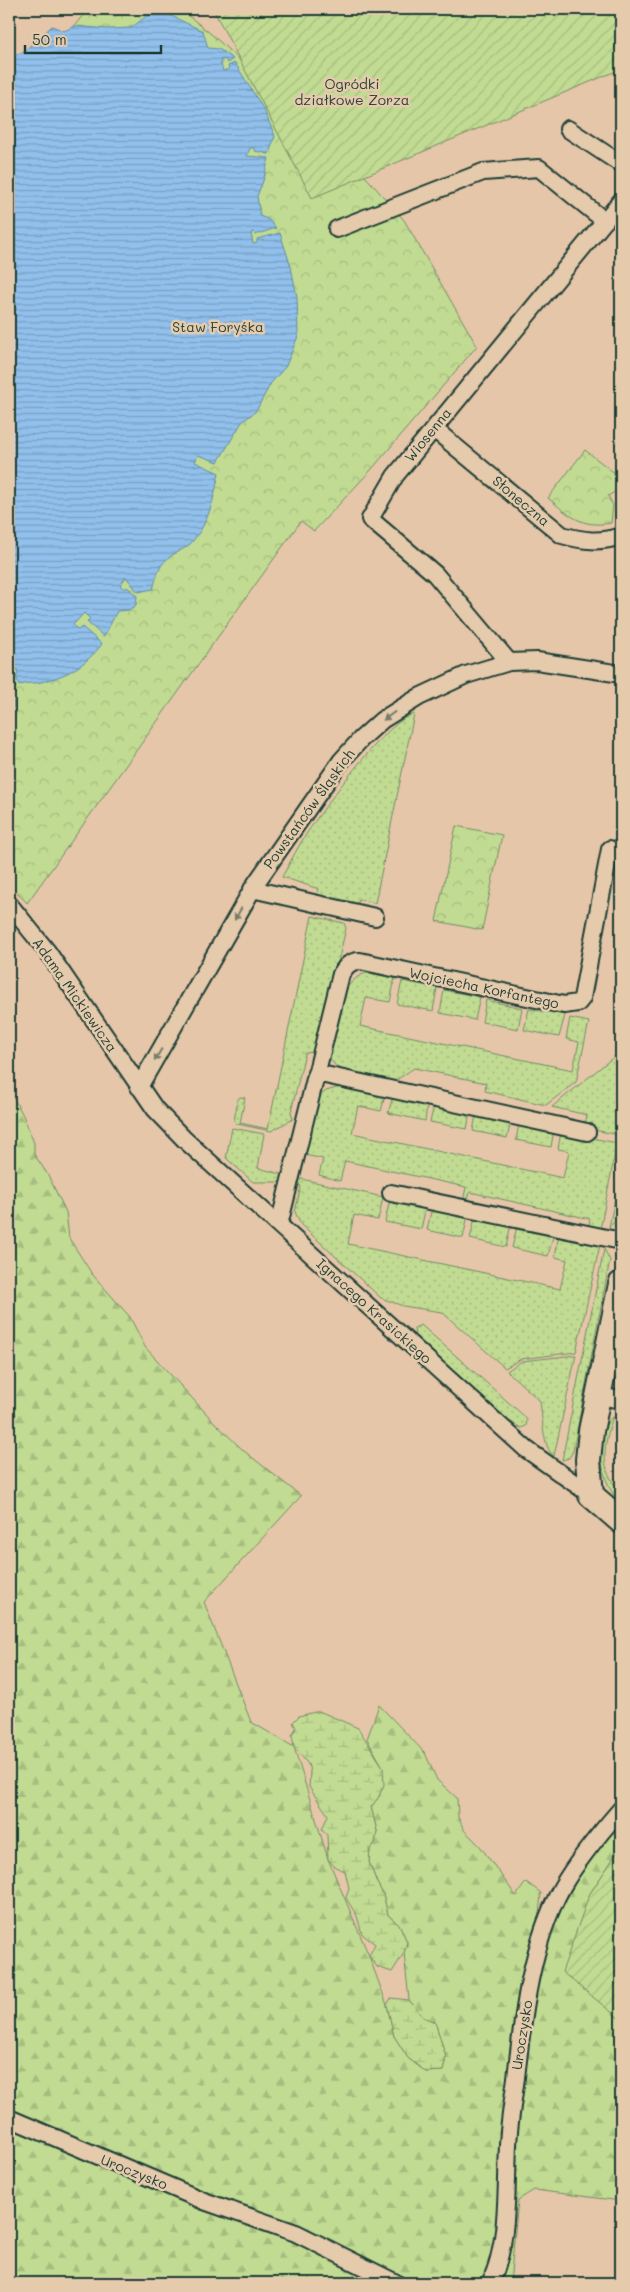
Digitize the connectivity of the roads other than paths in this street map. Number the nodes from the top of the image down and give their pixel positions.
1 (568, 129) dead end
2 (621, 164) edge
3 (621, 201) edge
4 (605, 221) junction
5 (337, 230) dead end
6 (434, 429) junction
7 (621, 536) edge
8 (509, 662) junction
9 (621, 674) edge
10 (610, 849) dead end
11 (252, 889) junction
12 (9, 904) edge
13 (375, 917) dead end
14 (316, 1073) junction
15 (139, 1087) junction
16 (587, 1132) dead end
17 (391, 1193) dead end
18 (279, 1225) junction
19 (621, 1241) edge
20 (621, 1288) edge
21 (610, 1398) edge
22 (591, 1495) junction
23 (621, 1520) edge
24 (621, 1809) edge
25 (9, 2118) edge
26 (396, 2283) edge
27 (490, 2283) edge

1 - 2 street
3 - 4 street, Wiosenna
4 - 5 street
4 - 6 street, Wiosenna
6 - 7 street, Słoneczna
6 - 8 street, Wiosenna
8 - 9 street, Powstańców Śląskich
8 -> 11 street, Powstańców Śląskich
10 - 14 street, Wojciecha Korfantego
11 - 13 street
11 -> 15 street, Powstańców Śląskich
12 - 15 street, Adama Mickiewicza
14 - 16 street
14 - 18 street, Wojciecha Korfantego
15 - 18 street, Ignacego Krasickiego
17 - 19 street
18 - 22 street, Ignacego Krasickiego
20 - 21 street
21 - 22 street
22 - 23 street, Ignacego Krasickiego
24 - 27 street, Uroczysko
25 - 26 street, Uroczysko

